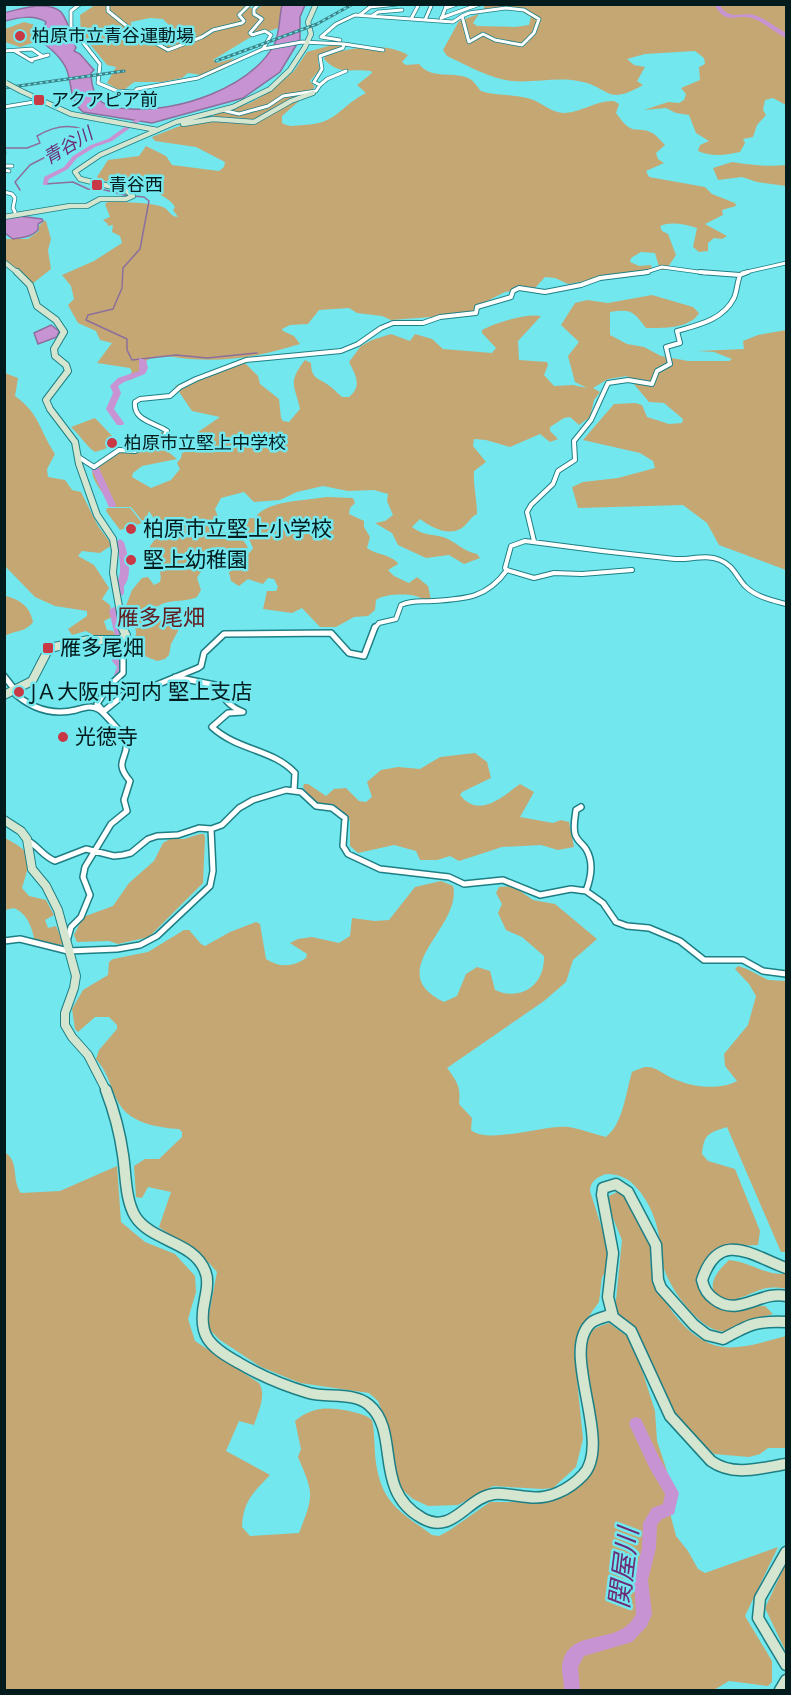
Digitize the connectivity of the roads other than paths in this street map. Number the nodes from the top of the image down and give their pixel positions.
1 (80, 4) edge
2 (108, 4) edge
3 (250, 4) edge
4 (259, 4) edge
5 (316, 4) edge
6 (397, 4) edge
7 (404, 4) edge
8 (419, 4) edge
9 (432, 4) edge
10 (457, 4) edge
11 (480, 4) edge
12 (516, 4) edge
13 (446, 6) edge
14 (521, 9) junction
15 (402, 10) junction
16 (360, 15) junction
17 (372, 16) junction
18 (462, 16) junction
19 (399, 18) junction
20 (411, 19) junction
21 (440, 19) junction
22 (425, 20) junction
23 (309, 41) junction
24 (344, 44) junction
25 (265, 48) junction
26 (383, 50) dead end
27 (4, 51) edge
28 (15, 51) junction
29 (48, 55) dead end
30 (42, 56) junction
31 (346, 71) dead end
32 (5, 83) edge
33 (320, 85) junction
34 (312, 93) junction
35 (40, 101) junction
36 (4, 107) edge
37 (221, 110) junction
38 (153, 129) junction
39 (4, 192) edge
40 (15, 212) junction
41 (4, 217) edge
42 (4, 262) edge
43 (786, 263) edge
44 (740, 275) junction
45 (77, 456) junction
46 (534, 541) junction
47 (507, 570) junction
48 (632, 570) dead end
49 (786, 604) edge
50 (121, 640) junction
51 (4, 676) edge
52 (175, 677) junction
53 (14, 690) junction
54 (4, 695) edge
55 (103, 711) junction
56 (294, 790) junction
57 (581, 807) dead end
58 (4, 820) edge
59 (211, 829) junction
60 (27, 840) junction
61 (95, 849) junction
62 (586, 891) junction
63 (4, 941) edge
64 (68, 946) junction
65 (786, 974) edge
66 (786, 1268) edge
67 (786, 1296) edge
68 (613, 1317) junction
69 (786, 1322) edge
70 (786, 1464) edge
71 (786, 1552) edge
72 (786, 1665) edge
73 (786, 1680) edge
74 (780, 1690) edge

1 - 25 street
2 - 3 street
4 - 25 street
5 - 23 main road
6 - 16 street
7 - 15 street
8 - 20 street
9 - 22 street
10 - 13 street
11 - 21 street
12 - 14 street
13 - 21 street
14 - 18 street
14 - 18 street
15 - 17 street
15 - 19 street
16 - 17 street
16 - 24 street
17 - 19 street
18 - 21 street
19 - 20 street
20 - 22 street
21 - 22 street
23 - 24 street
23 - 25 street
23 - 37 main road
24 - 26 street
24 - 33 street
27 - 28 street
28 - 30 street
28 - 30 street
29 - 30 street
31 - 33 street
32 - 35 main road, bridge
33 - 34 street
34 - 37 street
34 - 38 main road
35 - 36 street
35 - 38 main road
37 - 38 main road
38 - 40 main road
39 - 40 street
40 - 41 main road
42 - 45 main road
43 - 44 street
44 - 45 street
44 - 46 street
45 - 50 main road
46 - 47 street
46 - 49 street
47 - 48 street
47 - 52 street
50 - 53 main road
50 - 55 street
51 - 53 street
52 - 55 street
52 - 56 street
53 - 54 main road
53 - 55 street
55 - 61 street
56 - 59 street
56 - 62 street
57 - 62 street
58 - 60 main road
59 - 61 street
59 - 64 street
60 - 61 street
60 - 64 main road
61 - 64 street
62 - 65 street
63 - 64 street
64 - 68 main road
66 - 67 main road
68 - 69 main road
68 - 70 main road
71 - 72 main road
73 - 74 main road

